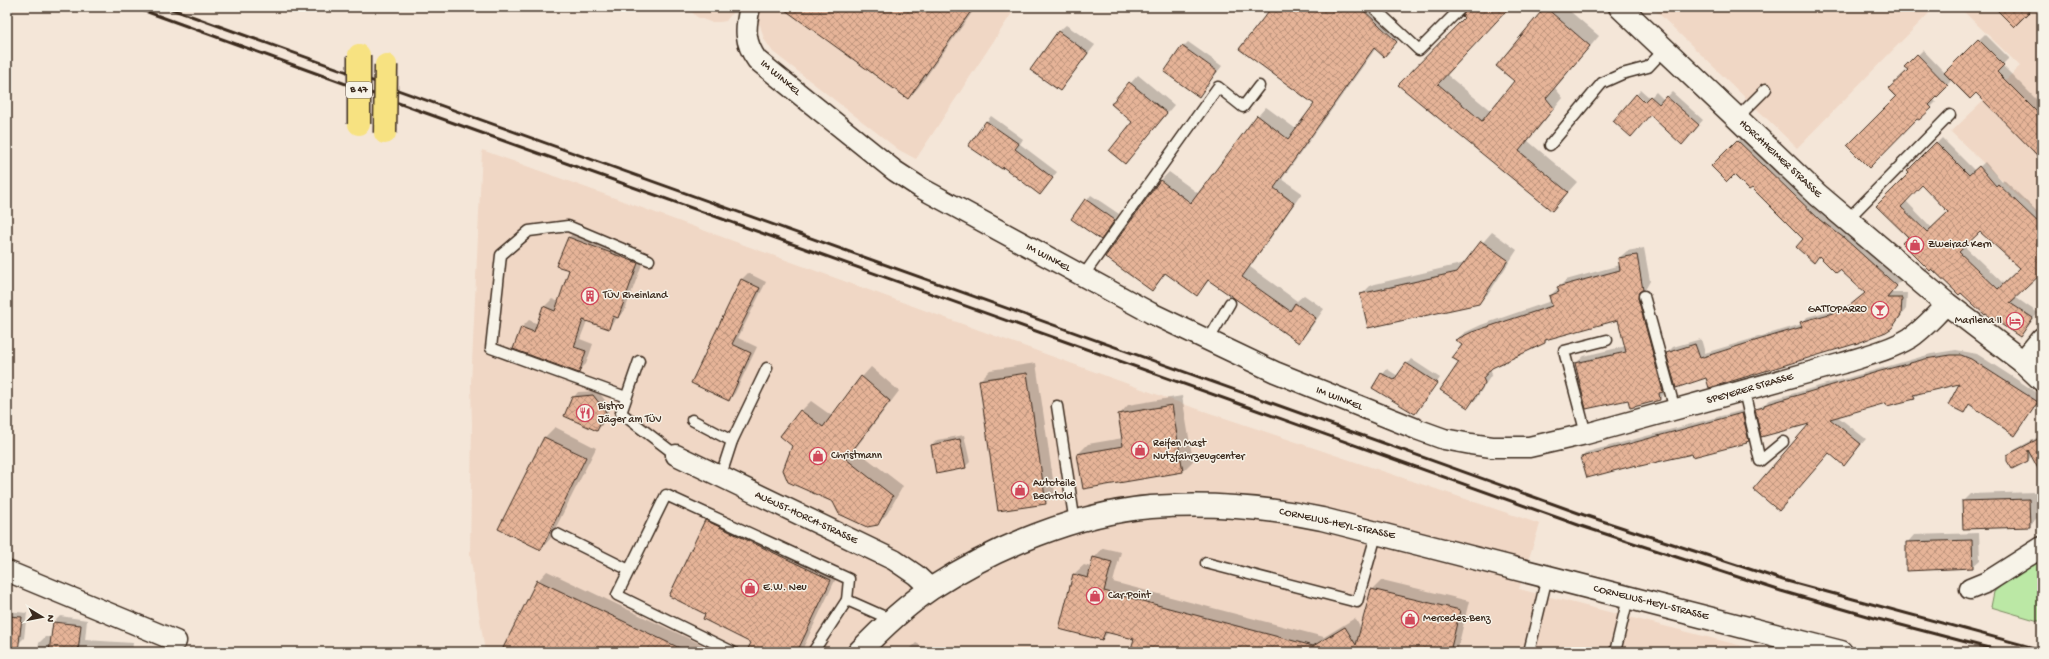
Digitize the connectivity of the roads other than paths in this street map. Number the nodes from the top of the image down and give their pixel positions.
1 (750, 7) edge
2 (1373, 7) edge
3 (1462, 7) edge
4 (1620, 7) edge
5 (1664, 50) junction
6 (359, 55) dead end
7 (386, 65) dead end
8 (1259, 86) dead end
9 (1766, 89) dead end
10 (1950, 115) dead end
11 (1737, 118) junction
12 (359, 124) dead end
13 (386, 133) dead end
14 (1550, 146) dead end
15 (1847, 220) junction
16 (649, 260) dead end
17 (1083, 276) junction
18 (1644, 296) dead end
19 (1230, 303) dead end
20 (1947, 304) junction
21 (2042, 339) edge
22 (1607, 340) dead end
23 (1208, 341) junction
24 (639, 361) dead end
25 (2023, 362) junction
26 (767, 368) dead end
27 (2042, 380) edge
28 (1744, 391) junction
29 (626, 396) junction
30 (1057, 406) dead end
31 (1675, 410) junction
32 (692, 420) dead end
33 (1419, 430) joint
34 (1586, 434) junction
35 (732, 441) junction
36 (1783, 442) dead end
37 (676, 455) joint
38 (720, 478) junction
39 (1075, 523) junction
40 (1377, 532) junction
41 (557, 534) dead end
42 (2042, 547) edge
43 (1206, 563) dead end
44 (629, 570) junction
45 (7, 571) edge
46 (1547, 577) junction
47 (931, 589) junction
48 (1970, 589) dead end
49 (1628, 598) junction
50 (847, 600) junction
51 (893, 621) junction
52 (176, 641) dead end
53 (733, 652) edge
54 (813, 652) edge
55 (859, 652) edge
56 (1529, 652) edge
57 (1615, 652) edge
58 (1841, 652) edge

1 - 17 street, IM WINKEL
2 - 3 lane
4 - 5 main road, HORCHHEIMER STRASSE
5 - 11 main road, HORCHHEIMER STRASSE
5 - 14 lane
6 - 12 highway, B 47, bridge
7 - 13 highway, B 47, bridge
8 - 17 lane
9 - 11 lane
10 - 15 lane
11 - 15 main road, HORCHHEIMER STRASSE
15 - 20 main road, HORCHHEIMER STRASSE
16 - 29 lane
17 - 23 street, IM WINKEL
18 - 31 lane
19 - 23 lane
20 - 25 main road
20 - 28 street, SPEYERER STRASSE
21 - 25 main road
22 - 34 lane
23 - 33 street, IM WINKEL
24 - 29 lane
25 - 27 main road
26 - 35 lane
28 - 31 street, SPEYERER STRASSE
28 - 36 lane
29 - 37 lane
30 - 39 lane
31 - 34 street, SPEYERER STRASSE
32 - 35 lane
33 - 34 street, SPEYERER STRASSE
35 - 38 lane
37 - 38 street, AUGUST-HORCH-STRASSE
38 - 47 street, AUGUST-HORCH-STRASSE
39 - 40 main road, CORNELIUS-HEYL-STRASSE
39 - 47 main road, CORNELIUS-HEYL-STRASSE
40 - 43 lane
40 - 46 main road, CORNELIUS-HEYL-STRASSE
41 - 44 lane
42 - 48 street
44 - 50 lane
44 - 53 lane
45 - 52 street
46 - 49 main road, CORNELIUS-HEYL-STRASSE
46 - 56 lane
47 - 51 main road, CORNELIUS-HEYL-STRASSE
49 - 57 lane
49 - 58 main road, CORNELIUS-HEYL-STRASSE
50 - 51 lane
50 - 54 lane
51 - 55 main road, CORNELIUS-HEYL-STRASSE

